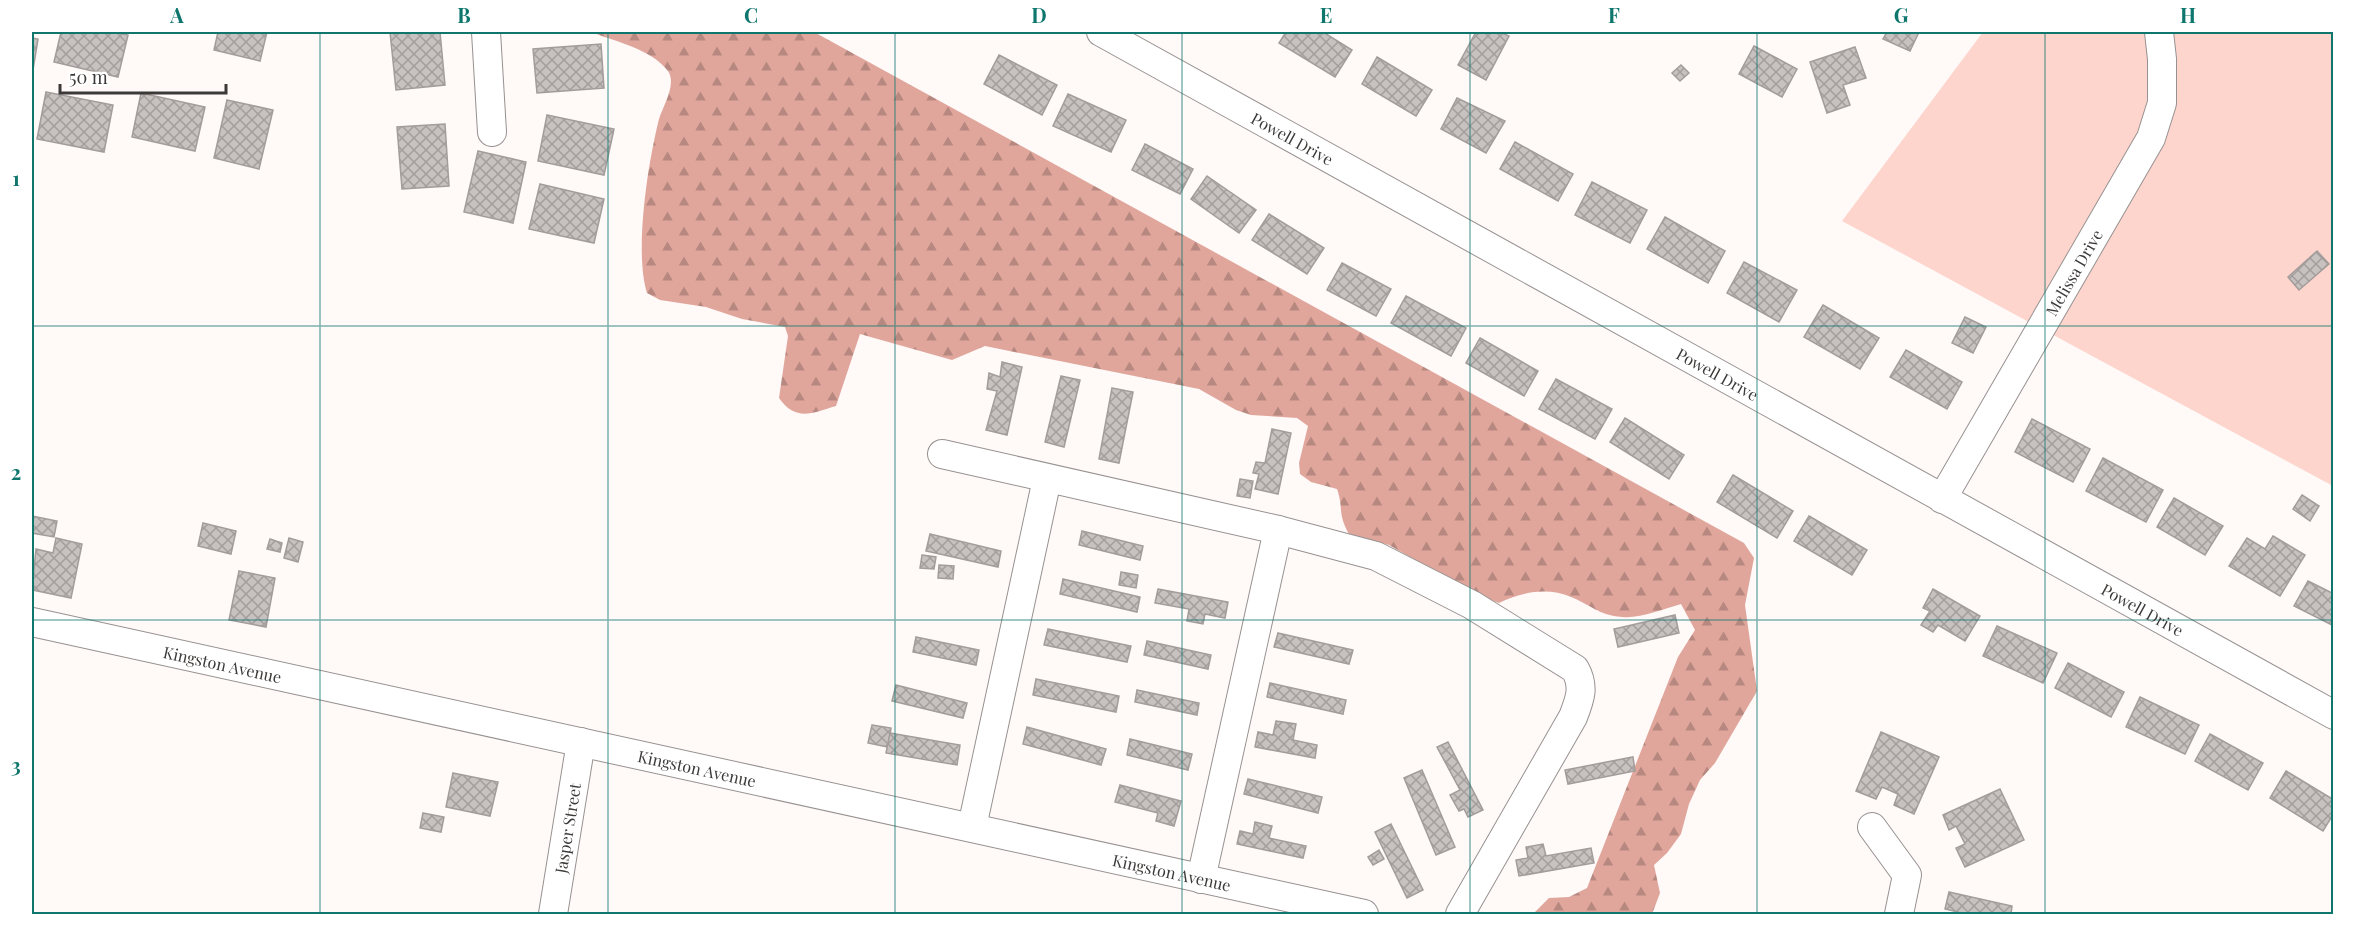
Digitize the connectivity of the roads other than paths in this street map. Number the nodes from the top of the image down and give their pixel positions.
1 (486, 32) edge
2 (1101, 32) edge
3 (2159, 32) edge
4 (492, 132) dead end
5 (942, 454) dead end
6 (1047, 479) junction
7 (1942, 499) junction
8 (1278, 530) junction
9 (32, 622) edge
10 (2334, 715) edge
11 (581, 742) junction
12 (972, 827) junction
13 (1872, 827) dead end
14 (1201, 879) junction
15 (553, 915) edge
16 (1364, 915) edge
17 (1460, 915) edge
18 (1899, 915) edge

1 - 4 street
2 - 7 street, Powell Drive
3 - 7 street, Melissa Drive
5 - 6 street
6 - 8 street
6 - 12 street
7 - 10 street, Powell Drive
8 - 14 street
8 - 17 street
9 - 11 street, Kingston Avenue
11 - 12 street, Kingston Avenue
11 - 15 street, Jasper Street
12 - 14 street, Kingston Avenue
13 - 18 street
14 - 16 street, Kingston Avenue

